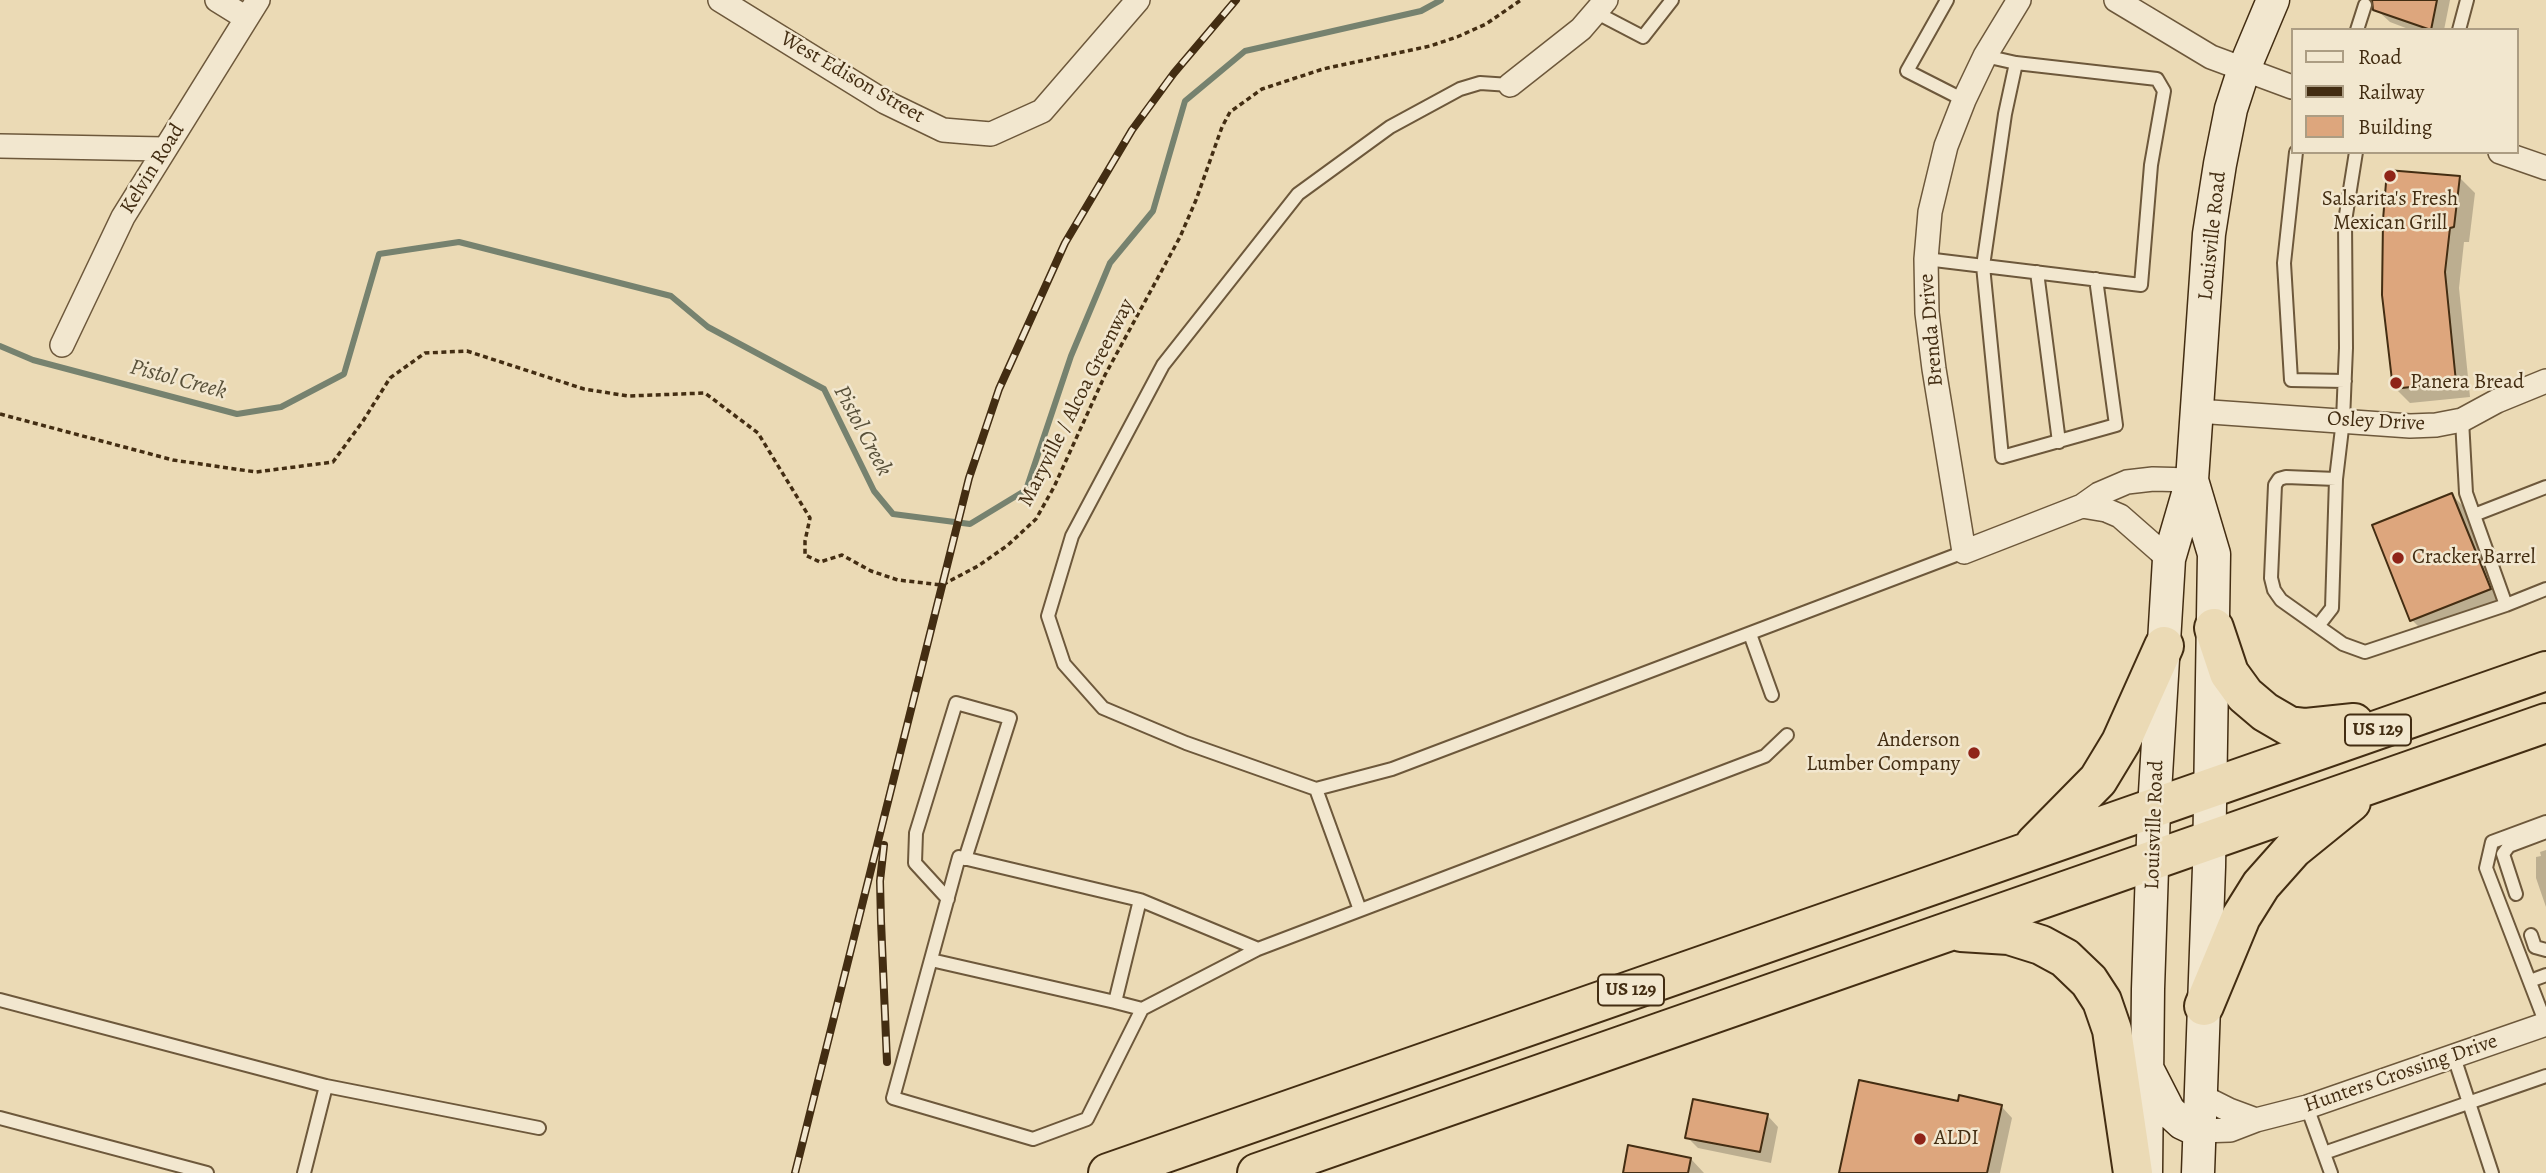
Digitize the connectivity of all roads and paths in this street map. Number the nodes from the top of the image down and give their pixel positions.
1 (217, 0) edge
2 (720, 0) edge
3 (1138, 0) edge
4 (1521, 0) edge
5 (1672, 0) edge
6 (1947, 0) edge
7 (2019, 0) edge
8 (2116, 0) edge
9 (2273, 0) edge
10 (2467, 0) edge
11 (2365, 5) dead end
12 (1602, 6) edge
13 (252, 9) edge
14 (2358, 28) edge
15 (2460, 28) edge
16 (1985, 56) junction
17 (2016, 63) junction
18 (2244, 69) junction
19 (1510, 85) joint
20 (2290, 86) edge
21 (1964, 100) junction
22 (0, 146) edge
23 (165, 149) junction
24 (2296, 154) edge
25 (2356, 154) edge
26 (2506, 154) edge
27 (2546, 167) edge
28 (1926, 259) junction
29 (1983, 266) junction
30 (2037, 272) junction
31 (2096, 279) junction
32 (62, 345) dead end
33 (2345, 381) junction
34 (2546, 381) edge
35 (2197, 411) junction
36 (0, 414) edge
37 (2343, 420) junction
38 (2462, 420) junction
39 (2059, 442) junction
40 (2336, 479) junction
41 (2192, 480) junction
42 (2546, 487) edge
43 (2082, 506) junction
44 (2474, 515) junction
45 (1964, 552) junction
46 (2169, 559) junction
47 (2546, 589) edge
48 (2506, 605) junction
49 (2318, 626) junction
50 (2214, 628) junction
51 (1750, 634) junction
52 (2164, 646) junction
53 (2546, 671) edge
54 (1772, 695) dead end
55 (2432, 710) junction
56 (2546, 723) edge
57 (1787, 735) dead end
58 (2374, 784) junction
59 (1317, 789) junction
60 (2210, 789) junction
61 (2154, 809) junction
62 (2546, 822) edge
63 (2546, 832) edge
64 (2210, 840) junction
65 (2028, 851) junction
66 (965, 859) junction
67 (2153, 860) junction
68 (2516, 894) dead end
69 (948, 899) junction
70 (1140, 900) junction
71 (1360, 910) junction
72 (1948, 931) junction
73 (2531, 935) dead end
74 (1258, 949) junction
75 (2546, 950) edge
76 (931, 960) junction
77 (2546, 975) edge
78 (2530, 981) junction
79 (0, 1000) edge
80 (1115, 1002) junction
81 (2204, 1006) junction
82 (1142, 1009) junction
83 (2546, 1024) edge
84 (2454, 1057) junction
85 (2147, 1068) junction
86 (2546, 1076) edge
87 (326, 1086) junction
88 (2201, 1096) junction
89 (2468, 1103) junction
90 (2307, 1107) junction
91 (0, 1118) edge
92 (2256, 1120) junction
93 (539, 1128) dead end
94 (2199, 1131) junction
95 (2324, 1153) junction
96 (207, 1173) edge
97 (304, 1173) edge
98 (1108, 1173) edge
99 (1257, 1173) edge
100 (2133, 1173) edge
101 (2146, 1173) edge
102 (2198, 1173) edge
103 (2331, 1173) edge
104 (2493, 1173) edge

1 - 13 street
2 - 3 street, West Edison Street
4 - 36 path, Maryville / Alcoa Greenway
5 - 12 lane
6 - 21 lane
7 - 16 street, Brenda Drive
8 - 18 street
9 - 18 main road, Louisville Road
10 - 15 lane
11 - 14 lane
12 - 19 street
13 - 23 street, Kelvin Road
16 - 17 lane
16 - 21 street, Brenda Drive
17 - 29 lane
17 - 31 lane
18 - 20 street
18 - 35 main road, Louisville Road
19 - 59 lane
21 - 28 street, Brenda Drive
22 - 23 street
23 - 32 street, Kelvin Road
24 - 33 lane
25 - 33 lane
26 - 27 street
28 - 29 lane
28 - 45 street, Brenda Drive
29 - 30 lane
29 - 39 lane
30 - 31 lane
30 - 39 lane
31 - 39 lane
33 - 37 lane
34 - 38 street, Osley Drive
35 - 37 street, Osley Drive
35 - 41 main road, Louisville Road
37 - 38 street, Osley Drive
37 - 40 lane
38 - 44 lane
40 - 49 lane
40 - 49 lane
41 - 43 street
41 - 46 main road, Louisville Road
41 - 50 main road, Louisville Road
42 - 44 lane
43 - 45 street
43 - 46 street
44 - 48 lane
45 - 51 lane
46 - 52 main road, Louisville Road
47 - 48 lane
48 - 49 lane
50 - 55 highway
50 - 60 main road, Louisville Road
51 - 54 lane
51 - 59 lane
52 - 61 main road, Louisville Road
52 - 65 highway
53 - 55 highway, US 129
55 - 60 highway, US 129
56 - 58 highway, US 129
57 - 71 lane
58 - 64 highway, US 129
58 - 81 highway
59 - 71 lane
60 - 61 highway, US 129
60 - 64 main road, Louisville Road
61 - 65 highway, US 129
61 - 67 main road, Louisville Road
62 - 78 lane
63 - 68 lane
64 - 67 highway, US 129
64 - 81 main road, Louisville Road
65 - 98 highway, US 129
66 - 69 lane
66 - 69 lane
66 - 70 lane
67 - 72 highway, US 129
67 - 85 main road, Louisville Road
69 - 76 lane
70 - 74 lane
70 - 80 lane
71 - 74 lane
72 - 99 highway, US 129
72 - 100 highway
73 - 75 lane
74 - 82 lane
76 - 80 lane
76 - 82 lane
77 - 78 lane
78 - 83 lane
79 - 87 lane
80 - 82 lane
81 - 88 main road, Louisville Road
83 - 84 street, Hunters Crossing Drive
84 - 89 lane
84 - 90 street, Hunters Crossing Drive
85 - 94 main road
85 - 101 main road, Louisville Road
86 - 89 lane
87 - 93 lane
87 - 97 lane
88 - 92 street
88 - 94 main road, Louisville Road
89 - 95 lane
89 - 104 lane
90 - 92 street, Hunters Crossing Drive
90 - 95 lane
91 - 96 lane
92 - 94 street, Hunters Crossing Drive
94 - 102 main road, Louisville Road
95 - 103 lane

